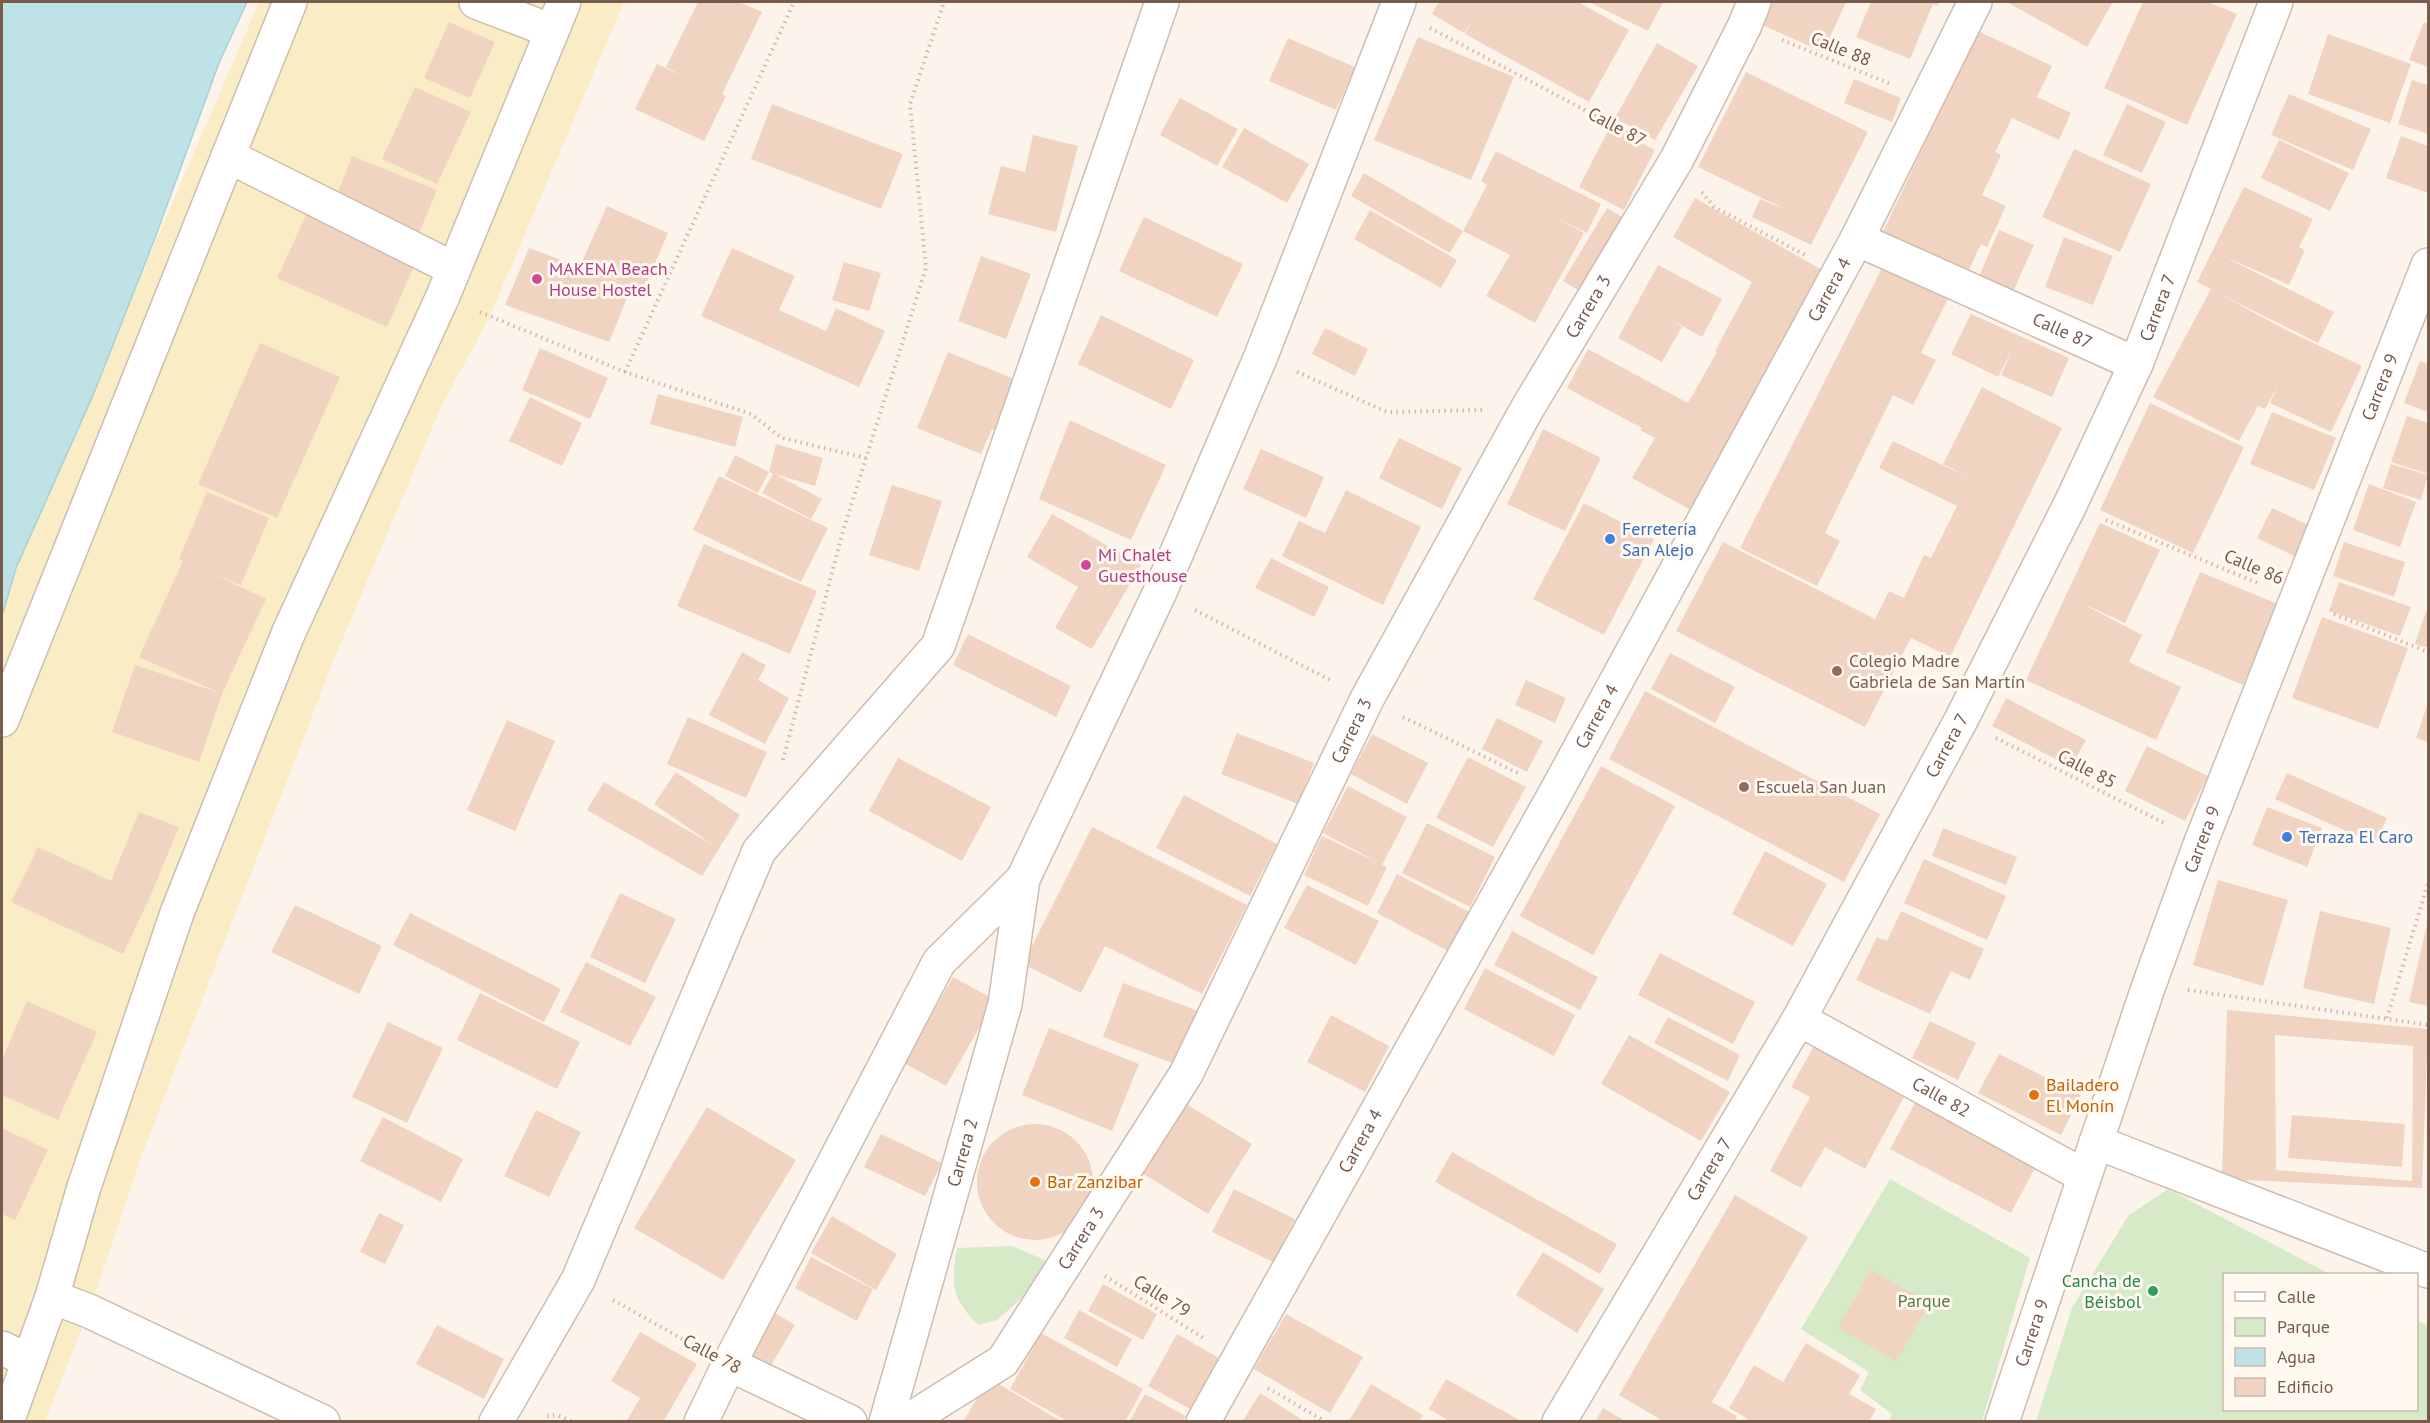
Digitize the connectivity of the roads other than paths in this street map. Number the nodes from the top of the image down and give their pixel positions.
1 (290, 2) edge
2 (476, 2) edge
3 (564, 2) edge
4 (1162, 2) edge
5 (1975, 2) edge
6 (2276, 2) edge
7 (1397, 5) edge
8 (1749, 13) edge
9 (552, 32) junction
10 (228, 156) junction
11 (1857, 239) junction
12 (2428, 264) edge
13 (449, 283) junction
14 (2136, 364) junction
15 (2, 720) edge
16 (1023, 879) junction
17 (1799, 1019) junction
18 (2096, 1142) junction
19 (2084, 1176) junction
20 (2428, 1271) edge
21 (52, 1297) junction
22 (15, 1355) edge
23 (729, 1364) junction
24 (7, 1422) edge
25 (323, 1422) edge
26 (496, 1422) edge
27 (701, 1422) edge
28 (850, 1422) edge
29 (886, 1422) edge
30 (906, 1422) edge
31 (1203, 1422) edge
32 (1559, 1422) edge
33 (2001, 1422) edge

1 - 10 street
2 - 9 street
3 - 9 street
4 - 26 street
5 - 11 street, Carrera 4
6 - 14 street, Carrera 7
7 - 16 street
8 - 30 street, Carrera 3
9 - 13 street
10 - 13 street
10 - 15 street
11 - 14 street, Calle 87
11 - 31 street, Carrera 4
12 - 18 street, Carrera 9
13 - 21 street
14 - 17 street, Carrera 7
16 - 23 street
16 - 29 street, Carrera 2
17 - 19 street, Calle 82
17 - 32 street, Carrera 7
18 - 19 street, Carrera 9
18 - 20 street
19 - 33 street, Carrera 9
21 - 22 street
21 - 25 street
22 - 24 street
23 - 27 street
23 - 28 street, Calle 78

